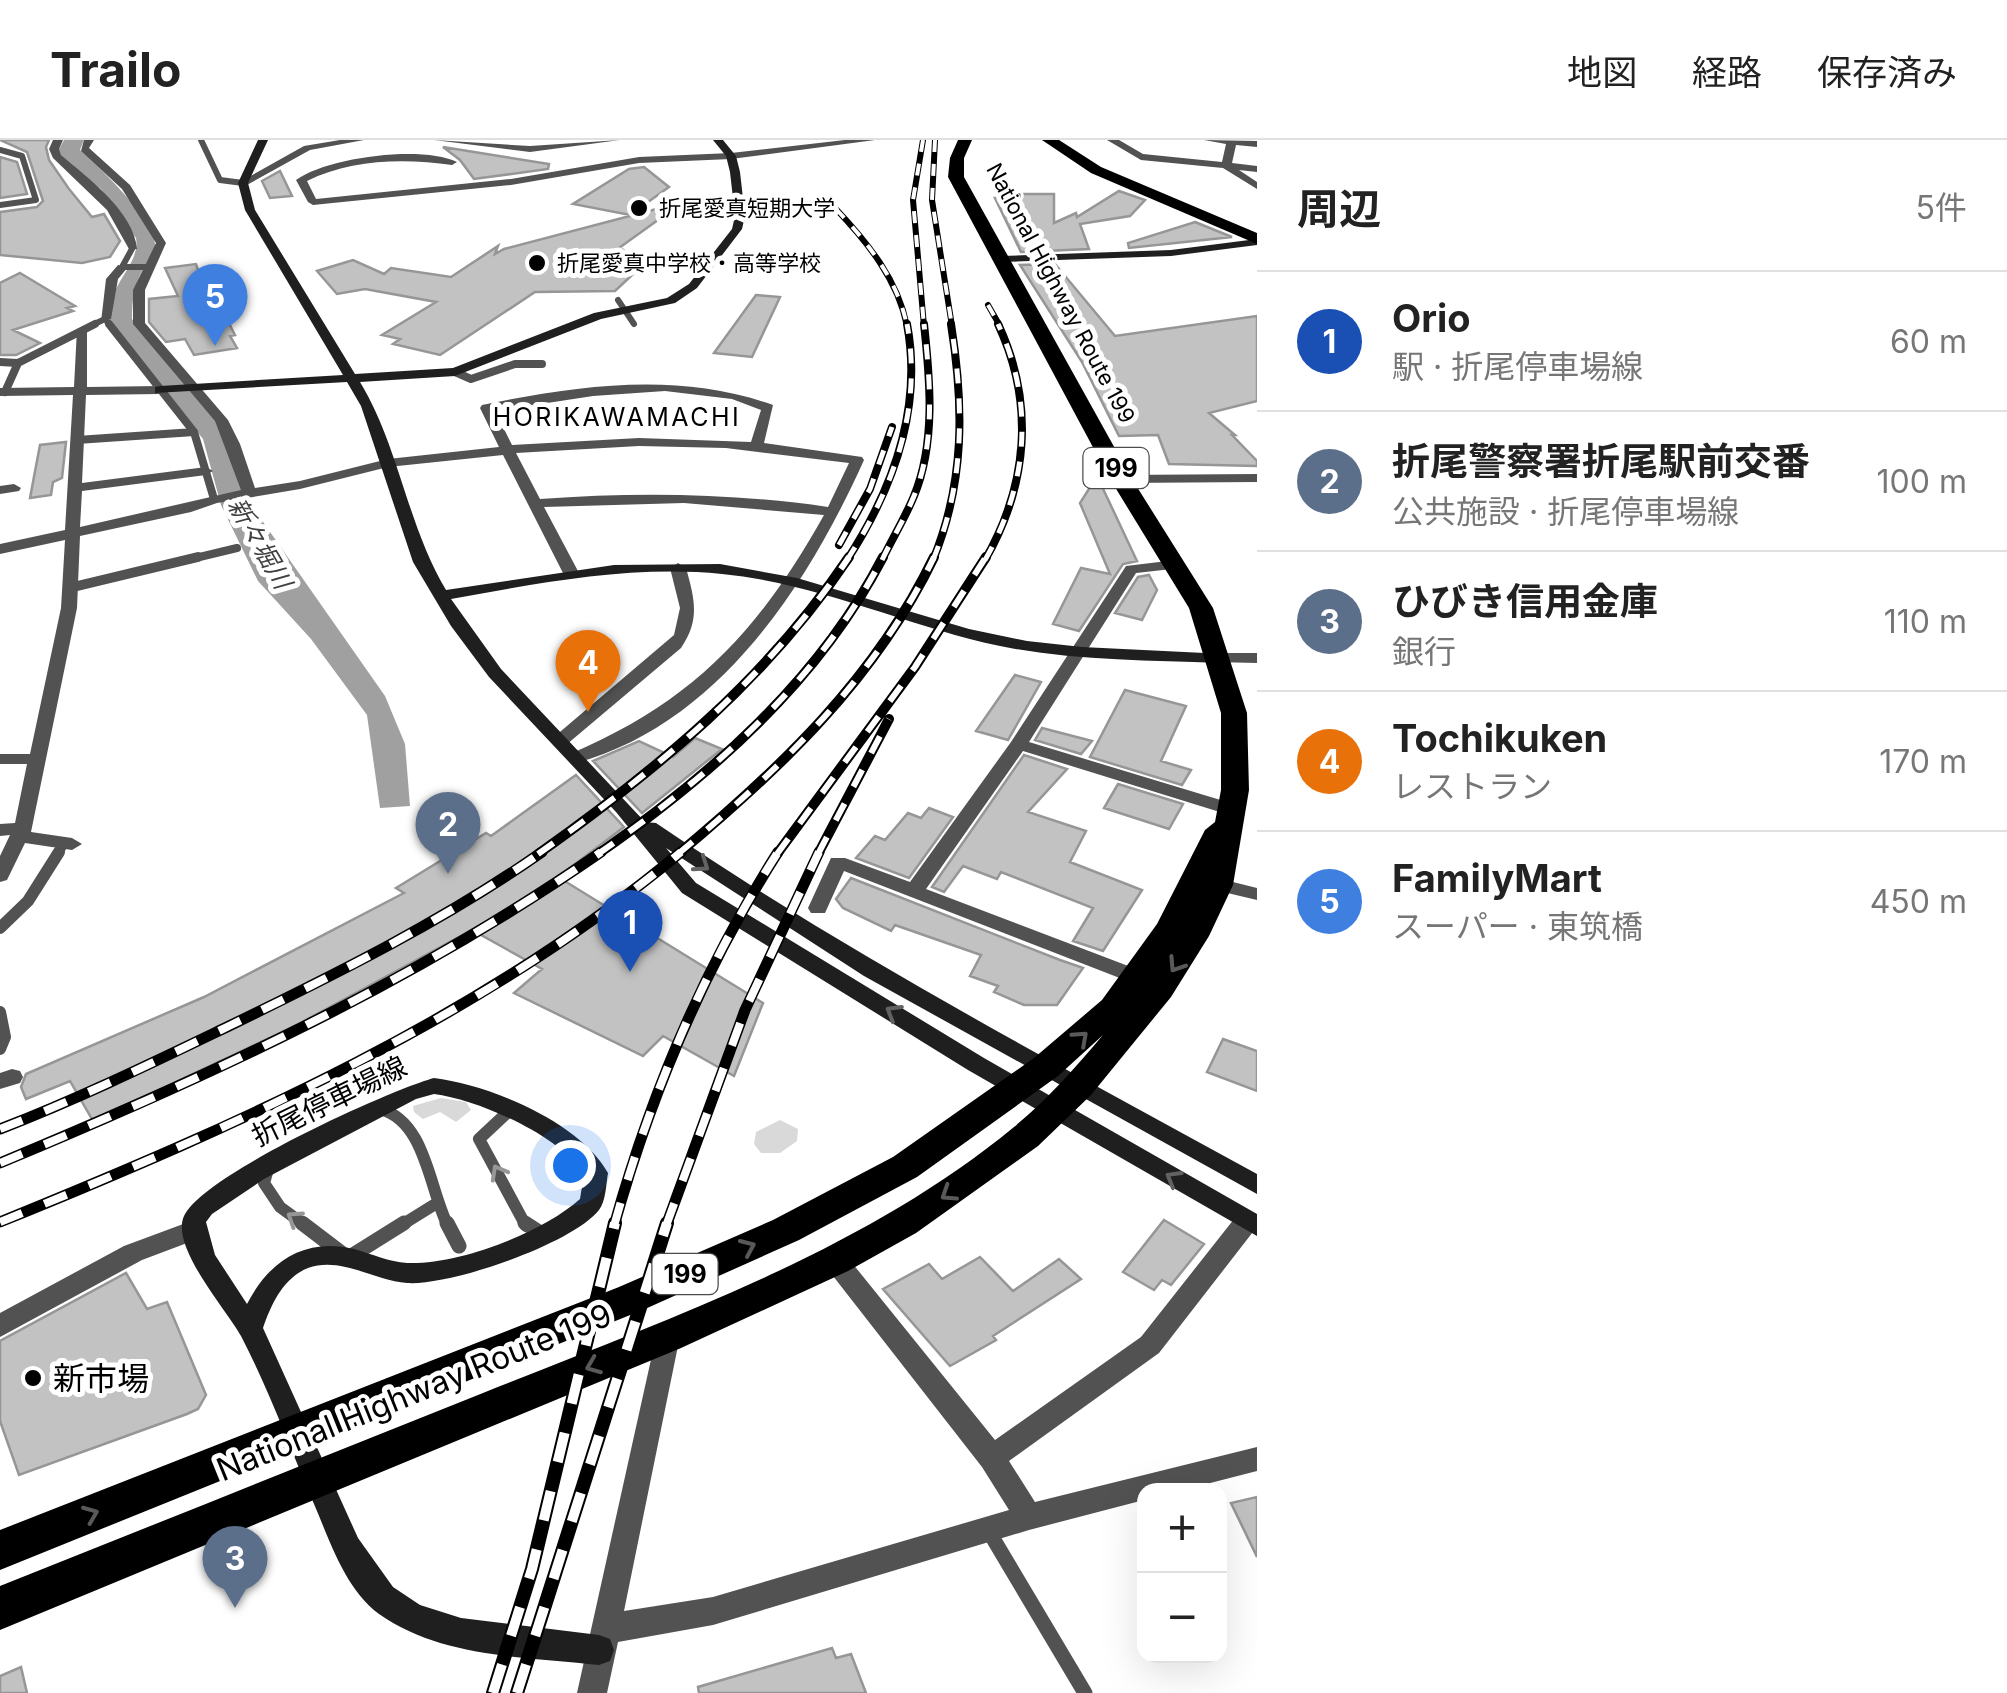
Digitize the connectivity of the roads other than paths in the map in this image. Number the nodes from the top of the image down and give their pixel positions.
1 (58, 140) edge
2 (89, 140) edge
3 (201, 140) edge
4 (263, 140) edge
5 (359, 140) edge
6 (439, 140) edge
7 (615, 140) edge
8 (718, 140) edge
9 (884, 140) edge
10 (966, 140) edge
11 (1049, 140) edge
12 (1066, 140) edge
13 (1112, 140) edge
14 (1209, 140) edge
15 (868, 141) edge
16 (1232, 141) edge
17 (484, 143) edge
18 (1257, 144) edge
19 (0, 150) edge
20 (731, 156) junction
21 (452, 162) junction
22 (1226, 166) junction
23 (1257, 169) edge
24 (244, 183) junction
25 (1257, 186) edge
26 (471, 187) junction
27 (0, 205) edge
28 (12, 206) junction
29 (0, 216) edge
30 (1257, 230) edge
31 (1257, 240) edge
32 (133, 247) joint
33 (1001, 259) junction
34 (122, 266) junction
35 (150, 267) junction
36 (618, 300) dead end
37 (105, 320) junction
38 (634, 324) dead end
39 (83, 329) junction
40 (0, 362) edge
41 (18, 364) junction
42 (542, 364) dead end
43 (456, 372) junction
44 (353, 381) junction
45 (194, 388) junction
46 (162, 390) junction
47 (3, 392) edge
48 (78, 392) junction
49 (194, 432) junction
50 (77, 440) junction
51 (757, 444) junction
52 (507, 450) junction
53 (388, 463) junction
54 (206, 471) junction
55 (1121, 478) junction
56 (1257, 478) edge
57 (74, 488) junction
58 (246, 494) junction
59 (216, 498) junction
60 (534, 504) junction
61 (835, 512) junction
62 (72, 534) junction
63 (237, 548) dead end
64 (0, 550) edge
65 (1176, 565) junction
66 (678, 568) junction
67 (571, 573) junction
68 (796, 581) junction
69 (69, 588) junction
70 (441, 596) junction
71 (1075, 652) junction
72 (1220, 658) junction
73 (1257, 658) edge
74 (560, 741) junction
75 (1019, 744) junction
76 (576, 758) junction
77 (0, 759) edge
78 (37, 759) junction
79 (623, 808) junction
80 (1230, 809) junction
81 (0, 830) edge
82 (22, 832) junction
83 (68, 844) joint
84 (0, 876) edge
85 (1206, 882) junction
86 (914, 891) junction
87 (1257, 894) edge
88 (818, 908) dead end
89 (0, 928) edge
90 (1138, 978) junction
91 (0, 1012) edge
92 (0, 1050) edge
93 (1032, 1078) junction
94 (1067, 1098) junction
95 (378, 1110) junction
96 (508, 1111) junction
97 (270, 1165) junction
98 (1257, 1185) edge
99 (436, 1204) junction
100 (1252, 1224) edge
101 (194, 1230) junction
102 (542, 1234) junction
103 (459, 1246) dead end
104 (348, 1258) junction
105 (835, 1260) junction
106 (0, 1326) edge
107 (250, 1328) junction
108 (666, 1336) junction
109 (296, 1433) junction
110 (992, 1458) junction
111 (1257, 1459) edge
112 (316, 1478) junction
113 (1028, 1518) junction
114 (988, 1530) junction
115 (0, 1550) edge
116 (0, 1608) edge
117 (602, 1640) junction
118 (592, 1693) edge
119 (1085, 1693) edge

1 - 32 street
2 - 35 street
3 - 24 lane
4 - 24 street
5 - 24 street
6 - 17 street
7 - 17 street
8 - 20 street
9 - 15 street
10 - 33 highway, National Highway Route 199 / 199
11 - 31 highway
12 - 30 highway
13 - 22 street
14 - 16 street
15 - 20 street
16 - 18 street
16 - 22 street
17 - 21 street
19 - 28 lane
20 - 26 street
20 - 43 street
21 - 26 street
21 - 26 street
22 - 23 street
22 - 25 street
24 - 44 street
27 - 28 lane
28 - 29 lane
31 - 33 street
32 - 34 lane
33 - 55 highway, National Highway Route 199 / 199
34 - 35 lane
34 - 37 street
35 - 45 street
36 - 38 lane
37 - 39 lane
37 - 46 lane
39 - 41 lane
39 - 48 street
40 - 41 lane
41 - 47 lane
42 - 43 lane
43 - 44 street
44 - 45 street
44 - 53 street
45 - 46 street
45 - 58 street
46 - 48 street
46 - 49 lane
47 - 48 street
48 - 50 street
49 - 50 lane
49 - 54 lane
50 - 57 street
51 - 52 street
51 - 52 street
51 - 61 street
52 - 53 street
52 - 60 street
53 - 58 street
53 - 70 street
54 - 57 street
54 - 59 lane
55 - 56 street
55 - 65 highway, National Highway Route 199 / 199
57 - 62 street
58 - 59 street
59 - 62 street
60 - 61 street
60 - 67 street
61 - 68 street
62 - 64 street
62 - 69 street
63 - 69 lane
65 - 71 street
65 - 72 highway, National Highway Route 199 / 199
66 - 67 street
66 - 68 street
66 - 74 street
67 - 70 street
68 - 71 street
68 - 76 street
69 - 78 street
70 - 74 street
71 - 72 street
71 - 75 street
72 - 73 street
72 - 80 highway, National Highway Route 199 / 199
74 - 76 street
75 - 80 street
75 - 86 street
76 - 79 street
77 - 78 street
78 - 82 street
79 -> 93 street
93 -> 79 street
80 - 85 highway, National Highway Route 199 / 199
81 - 82 street
82 - 83 street
82 - 84 street
83 - 89 lane
85 - 87 street
85 - 90 highway, National Highway Route 199 / 199
85 -> 94 highway, National Highway Route 199 / 199
86 - 88 street
86 - 90 street
93 -> 90 highway, National Highway Route 199 / 199
91 - 92 lane
93 - 94 street
93 - 94 street
109 -> 93 highway, National Highway Route 199 / 199
94 - 98 street
100 -> 94 street
94 -> 105 highway, National Highway Route 199 / 199
95 - 96 street, 折尾停車場線
95 - 97 street, 折尾停車場線
95 - 99 lane
102 -> 96 lane
96 - 102 street, 折尾停車場線
97 - 101 street, 折尾停車場線
104 -> 97 lane
99 - 103 lane
99 - 104 lane
100 - 110 street
101 - 106 street
101 - 107 street
102 - 104 street, 折尾停車場線
104 - 107 street, 折尾停車場線
105 - 108 highway, National Highway Route 199 / 199
105 - 110 street
107 - 109 street
108 -> 112 highway, National Highway Route 199 / 199
108 - 117 street
109 - 112 street
115 -> 109 highway, National Highway Route 199 / 199
110 - 113 street
111 - 113 street
112 - 116 highway, National Highway Route 199 / 199
112 - 117 street
113 - 114 street
114 - 117 street
114 - 119 lane
117 - 118 street

